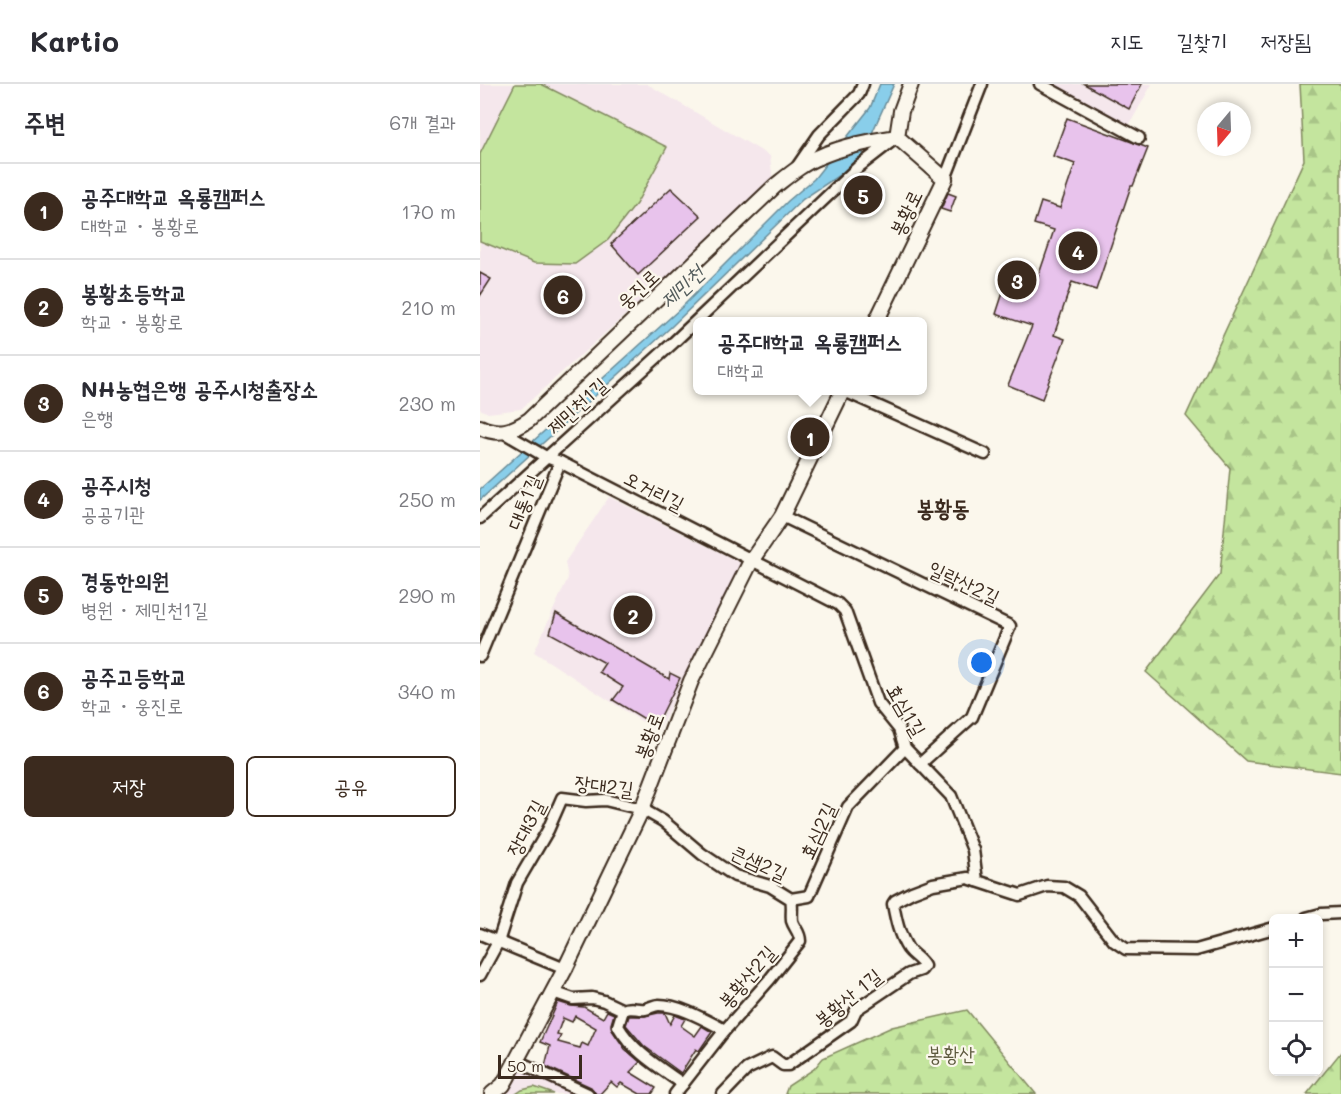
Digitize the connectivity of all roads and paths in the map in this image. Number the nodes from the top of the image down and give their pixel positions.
1 (863, 84) edge
2 (911, 84) edge
3 (982, 84) edge
4 (1040, 84) edge
5 (897, 137) junction
6 (1139, 138) dead end
7 (795, 170) junction
8 (945, 179) junction
9 (702, 317) edge
10 (878, 317) edge
11 (693, 325) edge
12 (840, 395) edge
13 (851, 395) edge
14 (480, 428) edge
15 (503, 432) junction
16 (985, 454) dead end
17 (543, 455) junction
18 (560, 462) junction
19 (782, 516) junction
20 (480, 518) edge
21 (752, 561) junction
22 (480, 656) edge
23 (905, 748) junction
24 (920, 764) junction
25 (562, 798) joint
26 (642, 808) junction
27 (977, 881) junction
28 (791, 899) junction
29 (1340, 911) edge
30 (1321, 914) edge
31 (1269, 929) edge
32 (480, 934) edge
33 (498, 942) junction
34 (796, 947) joint
35 (565, 969) junction
36 (480, 975) edge
37 (553, 992) junction
38 (623, 1010) junction
39 (725, 1030) junction
40 (516, 1061) junction
41 (683, 1084) junction
42 (492, 1094) edge
43 (588, 1094) edge
44 (675, 1094) edge
45 (723, 1094) edge

1 - 7 street
2 - 5 main road
3 - 8 street
4 - 6 street
5 - 7 main road, 웅진로
5 - 8 main road, 봉황로
5 - 9 street, 제민천1길
7 - 15 main road, 웅진로
8 - 10 main road, 봉황로
11 - 17 street, 제민천1길
12 - 19 main road, 봉황로
13 - 16 street, 봉황로
14 - 15 main road
15 - 17 street, 오거리길
17 - 18 street, 오거리길
17 - 20 street, 제민천1길
18 - 21 street, 오거리길
18 - 22 street, 대통1길
19 - 21 main road, 봉황로
19 - 24 street, 일락산2길
21 - 23 street, 효심1길
21 - 26 main road, 봉황로
23 - 24 street, 효심1길
23 - 28 street, 효심2길
24 - 27 street, 효심1길
25 - 26 street, 장대2길
25 - 33 street, 장대3길
26 - 28 street, 큰샘2길
26 - 35 main road, 봉황로
27 - 31 street
27 - 45 street, 봉황산 1길
28 - 34 street, 큰샘2길
29 - 30 street
32 - 33 street
33 - 35 street
33 - 36 street, 장대3길
34 - 39 street, 봉황산2길
35 - 37 main road, 봉황로
37 - 38 street, 봉황산2길
37 - 40 main road, 봉황로
38 - 39 street, 봉황산2길
38 - 41 street
39 - 41 street, 봉황산2길
40 - 42 main road, 봉황로
40 - 43 street
41 - 44 street, 봉황산2길

